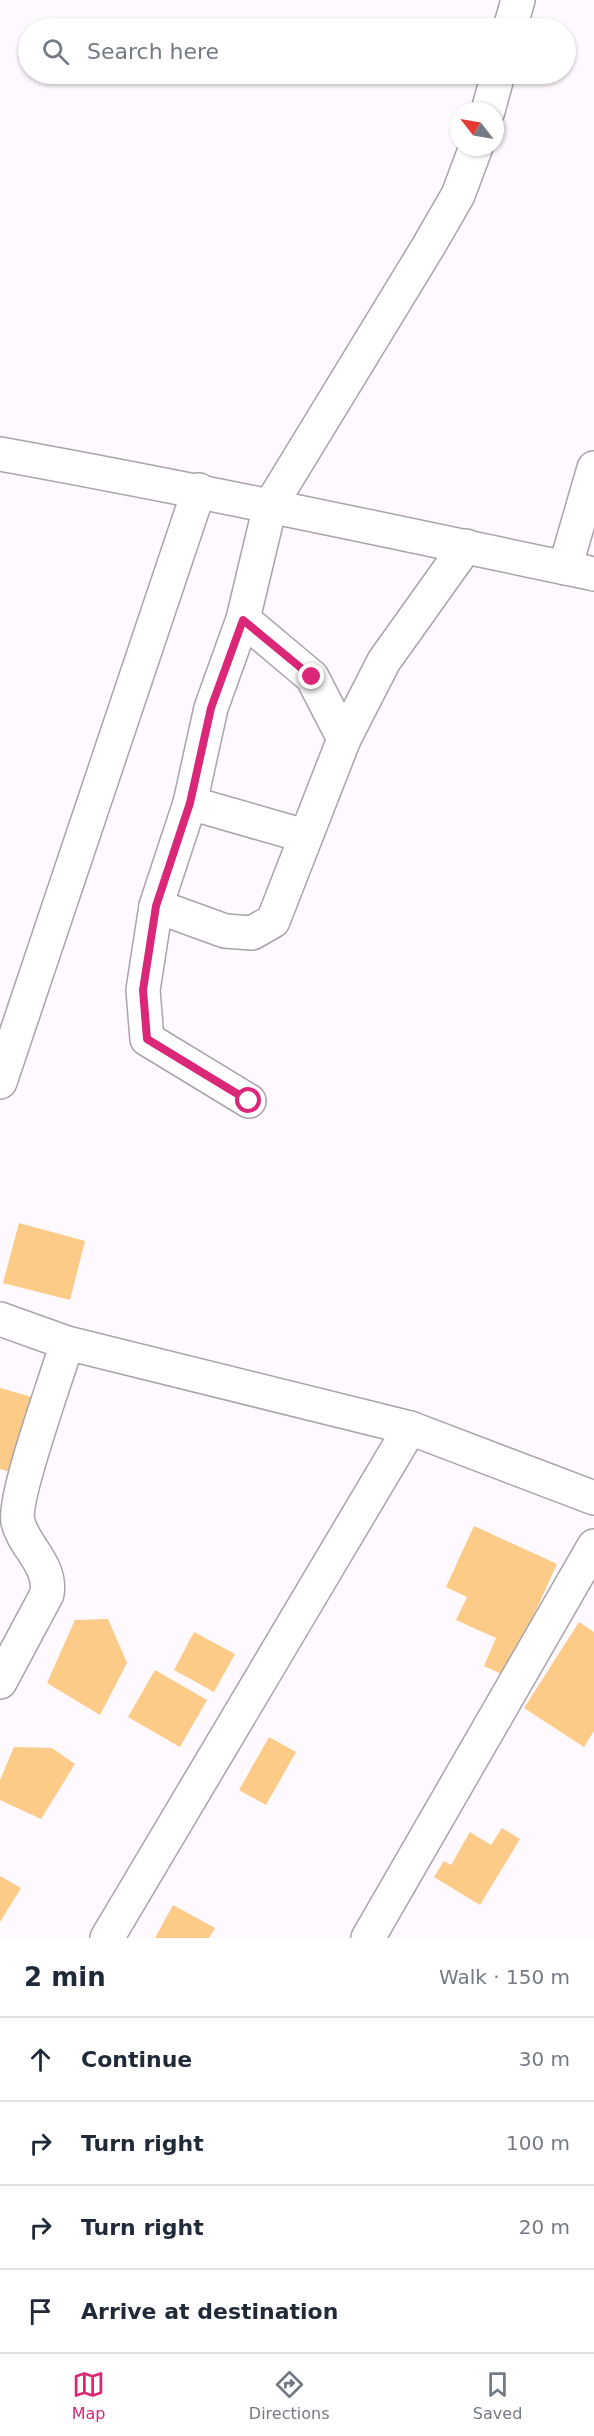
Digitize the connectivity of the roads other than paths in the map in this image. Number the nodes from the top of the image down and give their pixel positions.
1 (518, 0) edge
2 (513, 18) edge
3 (495, 84) edge
4 (490, 102) edge
5 (473, 156) edge
6 (0, 454) edge
7 (594, 468) edge
8 (199, 490) junction
9 (270, 506) junction
10 (466, 546) junction
11 (580, 571) edge
12 (243, 620) junction
13 (344, 740) junction
14 (190, 803) junction
15 (305, 836) junction
16 (156, 906) junction
17 (0, 1082) edge
18 (249, 1101) dead end
19 (0, 1319) edge
20 (67, 1343) junction
21 (410, 1428) junction
22 (594, 1498) edge
23 (594, 1546) edge
24 (0, 1682) edge
25 (107, 1938) edge
26 (368, 1938) edge

1 - 2 street
3 - 4 street
5 - 9 street
6 - 8 street
7 - 11 street
8 - 9 street
8 - 17 street
9 - 10 street
9 - 12 street
10 - 11 street
10 - 13 street
12 - 13 street
12 - 14 street
13 - 15 street
14 - 15 street
14 - 16 street
15 - 16 street
16 - 18 street
19 - 20 street
20 - 21 street
20 - 24 street
21 - 22 street
21 - 25 street
23 - 26 street

